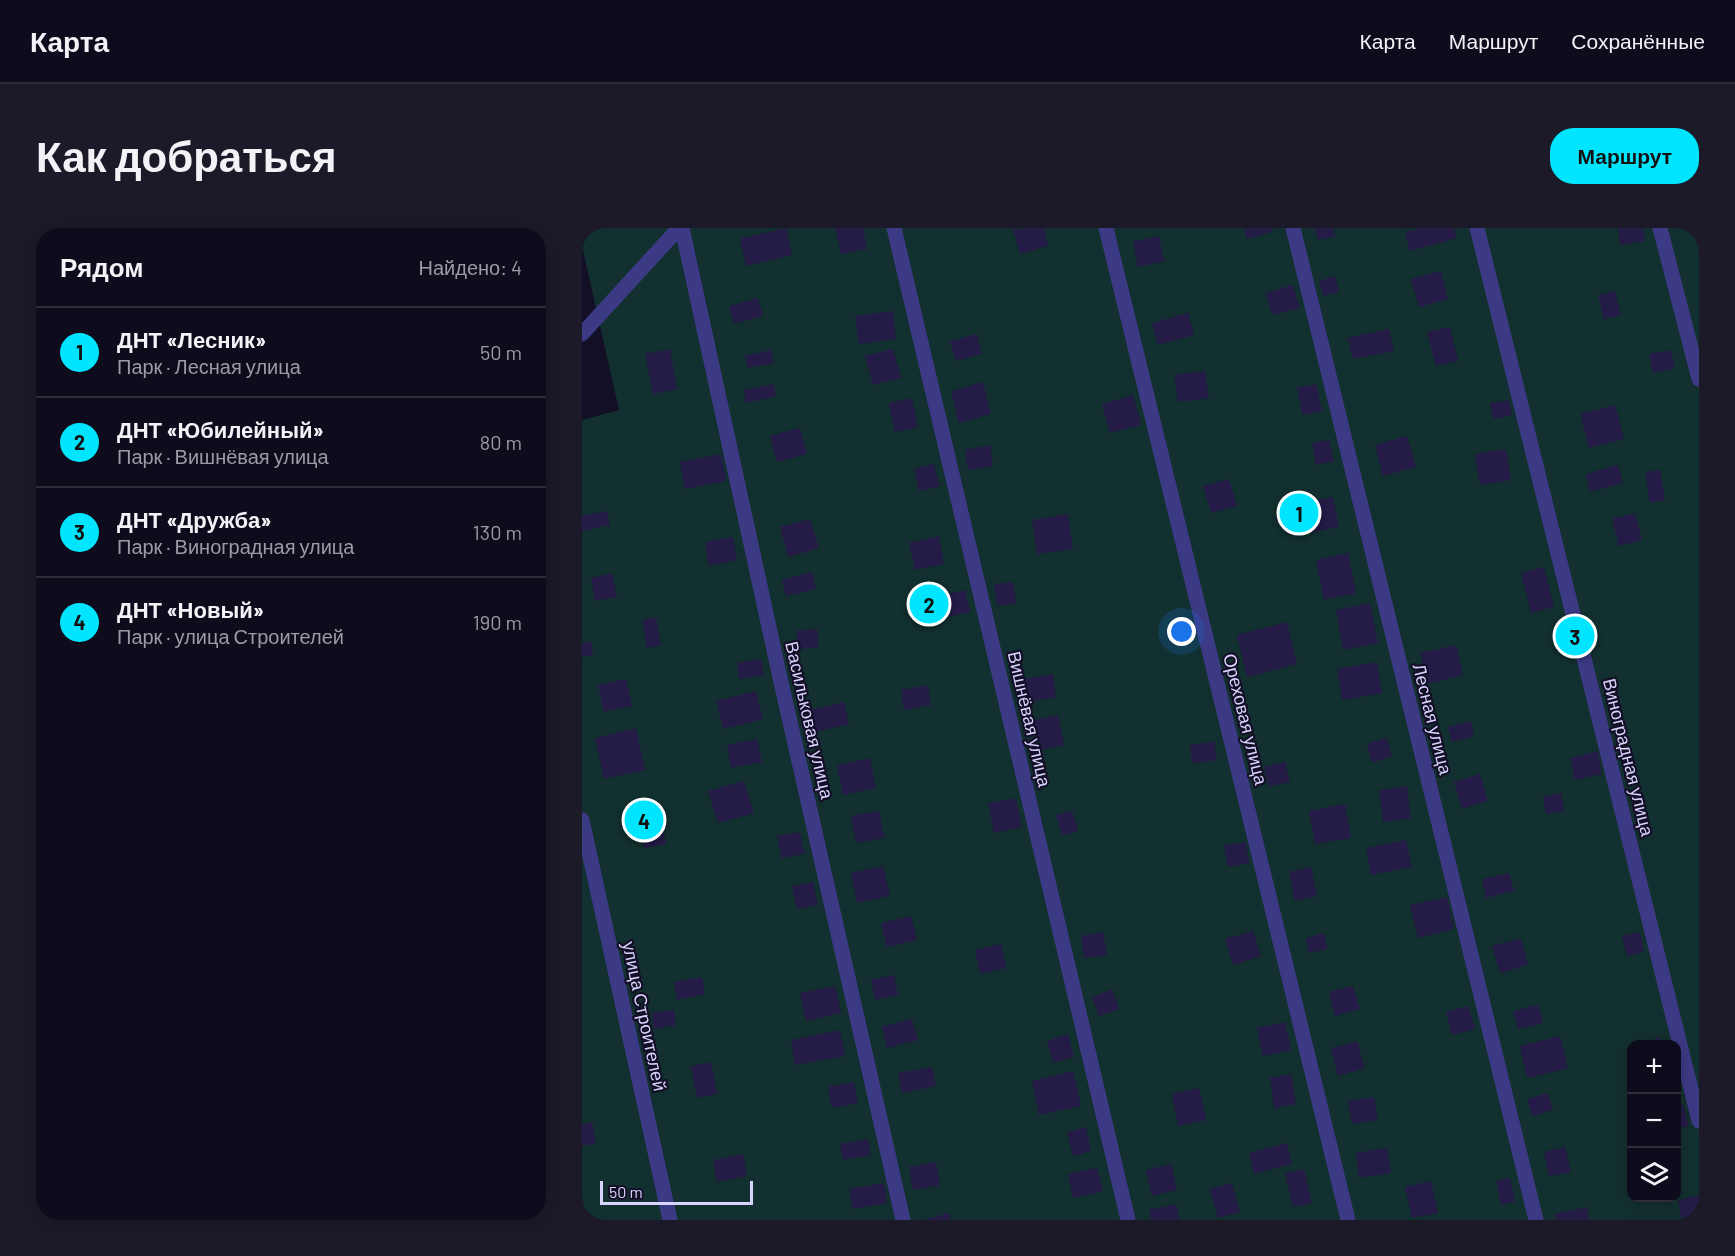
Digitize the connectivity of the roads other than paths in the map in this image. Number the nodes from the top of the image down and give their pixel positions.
1 (681, 228) edge
2 (894, 228) edge
3 (1106, 228) edge
4 (1293, 228) edge
5 (1477, 228) edge
6 (1660, 228) edge
7 (582, 334) edge
8 (1699, 380) edge
9 (582, 820) edge
10 (1699, 1121) edge
11 (670, 1220) edge
12 (903, 1220) edge
13 (1128, 1220) edge
14 (1348, 1220) edge
15 (1536, 1220) edge

1 - 7 street
1 - 12 street, Васильковая улица
2 - 13 street, Вишнёвая улица
3 - 14 street, Ореховая улица
4 - 15 street, Лесная улица
5 - 10 street, Виноградная улица
6 - 8 street
9 - 11 street, улица Строителей

